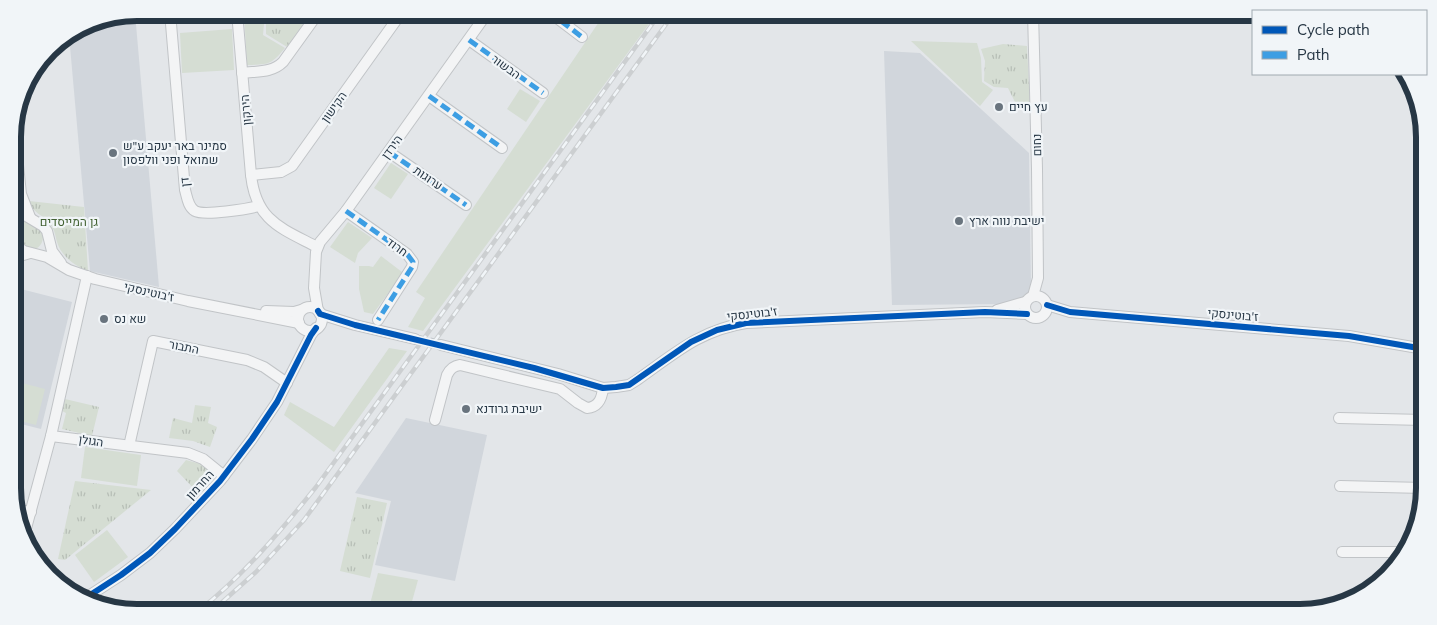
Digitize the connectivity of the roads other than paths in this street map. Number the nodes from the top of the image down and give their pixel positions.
1 (171, 21) edge
2 (238, 21) edge
3 (312, 21) edge
4 (396, 21) edge
5 (482, 21) edge
6 (561, 21) edge
7 (1033, 21) edge
8 (582, 37) dead end
9 (469, 40) junction
10 (242, 72) junction
11 (543, 93) dead end
12 (429, 96) junction
13 (502, 148) dead end
14 (389, 152) junction
15 (251, 175) junction
16 (21, 194) edge
17 (466, 205) dead end
18 (259, 206) junction
19 (346, 211) junction
20 (21, 212) edge
21 (30, 217) junction
22 (48, 237) junction
23 (317, 247) junction
24 (21, 248) edge
25 (32, 254) junction
26 (21, 257) edge
27 (69, 270) junction
28 (87, 276) junction
29 (1038, 278) junction
30 (314, 288) junction
31 (1029, 299) junction
32 (1045, 306) junction
33 (304, 309) junction
34 (230, 310) junction
35 (319, 312) junction
36 (985, 312) junction
37 (1027, 314) junction
38 (378, 320) dead end
39 (300, 324) junction
40 (355, 325) junction
41 (318, 327) junction
42 (415, 338) tunnel mouth
43 (441, 345) tunnel mouth
44 (1416, 349) edge
45 (301, 357) junction
46 (287, 383) junction
47 (603, 388) junction
48 (1339, 418) dead end
49 (435, 420) dead end
50 (1416, 420) edge
51 (50, 436) junction
52 (128, 446) junction
53 (224, 476) junction
54 (1340, 486) dead end
55 (1416, 488) edge
56 (24, 511) edge
57 (30, 512) junction
58 (27, 523) edge
59 (1342, 552) dead end
60 (1396, 552) edge
61 (91, 594) edge

1 - 18 street, דן
2 - 10 street, הירקון
3 - 10 street
4 - 15 street, הקישון
5 - 9 street, הירדן
6 - 8 street
7 - 29 street, נחום
9 - 11 street, הבשור
9 - 12 street, הירדן
10 - 15 street, הירקון
12 - 13 street
12 - 14 street, הירדן
14 - 17 street, ערוגות
14 - 19 street, הירדן
15 - 18 street, הירקון
16 - 21 street
18 - 23 street
19 - 23 street, הירדן
19 - 38 street, חרוד
20 - 21 street
21 - 22 street, ז'בוטינסקי
22 - 25 street
22 - 27 street, ז'בוטינסקי
23 - 30 street
24 - 25 street, ז'בוטינסקי
25 - 26 street
25 - 27 street, ז'בוטינסקי
27 - 28 street, ז'בוטינסקי
28 - 34 street, ז'בוטינסקי
28 - 51 street
29 - 31 street, נחום
29 - 32 street, נחום
30 - 33 street
30 - 35 street
31 - 32 street
31 - 36 street, ז'בוטינסקי
31 - 37 street
32 - 37 street
32 - 44 street, ז'בוטינסקי
33 - 34 street, ז'בוטינסקי
33 - 35 street
33 - 39 street
34 - 39 street, ז'בוטינסקי
35 - 40 street
35 - 41 street
36 - 37 street, ז'בוטינסקי
36 - 47 street, ז'בוטינסקי
39 - 41 street
39 - 45 street, החרמון
40 - 41 street
40 - 42 street
41 - 45 street, החרמון
43 - 47 street, ז'בוטינסקי
45 - 46 street, החרמון
46 - 52 street, התבור
46 - 53 street, החרמון
47 - 49 street
48 - 50 street
51 - 52 street, הגולן
51 - 57 street
52 - 53 street, הגולן
53 - 61 street, החרמון
54 - 55 street
56 - 57 street
57 - 58 street
59 - 60 street

